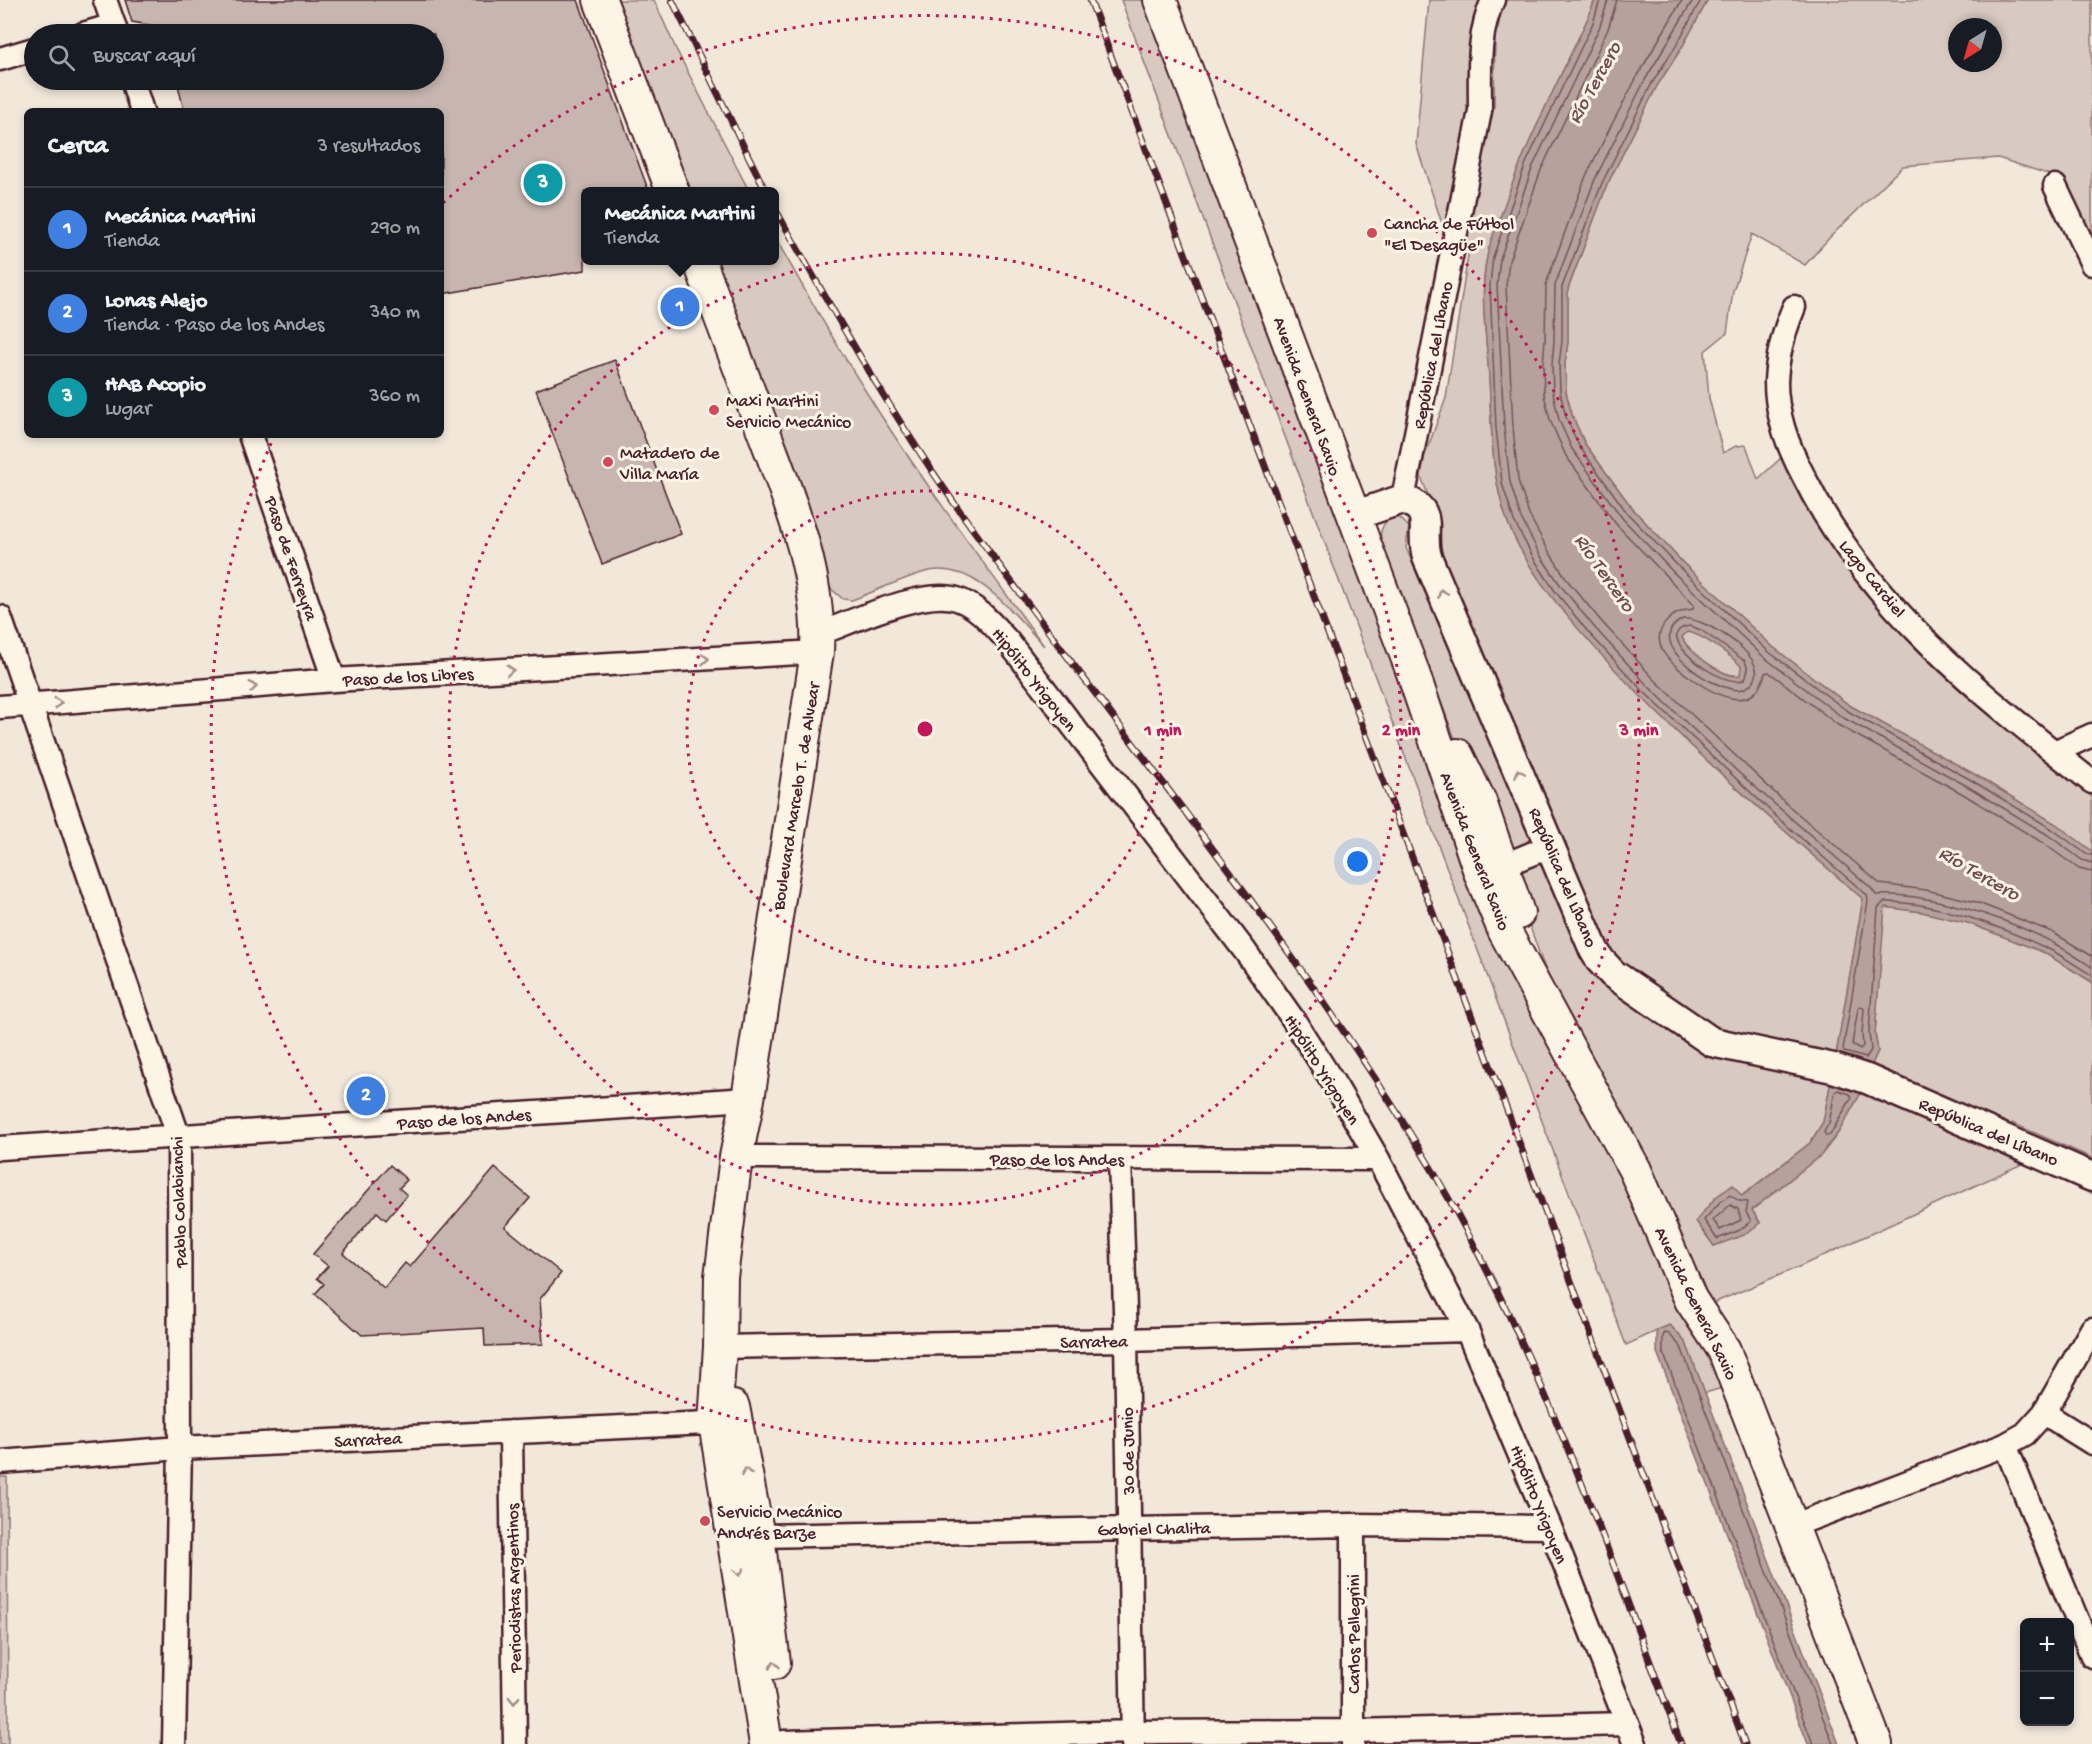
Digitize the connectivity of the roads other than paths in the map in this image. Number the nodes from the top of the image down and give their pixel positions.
1 (105, 0) edge
2 (600, 0) edge
3 (1160, 0) edge
4 (1493, 0) edge
5 (114, 24) edge
6 (24, 52) edge
7 (0, 59) edge
8 (135, 90) edge
9 (141, 108) edge
10 (2055, 186) dead end
11 (671, 187) edge
12 (2092, 264) edge
13 (701, 265) edge
14 (1794, 307) dead end
15 (251, 438) edge
16 (1403, 499) junction
17 (1353, 516) junction
18 (0, 617) edge
19 (818, 643) junction
20 (334, 680) junction
21 (30, 705) junction
22 (0, 707) edge
23 (53, 730) dead end
24 (2092, 735) edge
25 (2054, 752) junction
26 (2092, 782) edge
27 (1550, 846) junction
28 (1491, 870) junction
29 (748, 1099) junction
30 (186, 1137) junction
31 (0, 1148) edge
32 (736, 1157) junction
33 (1120, 1159) junction
34 (1377, 1159) junction
35 (2092, 1177) edge
36 (2092, 1329) edge
37 (1467, 1330) junction
38 (1126, 1340) junction
39 (720, 1347) junction
40 (2044, 1413) junction
41 (726, 1422) junction
42 (511, 1432) junction
43 (2092, 1443) edge
44 (2005, 1445) junction
45 (180, 1448) junction
46 (0, 1462) edge
47 (1353, 1525) junction
48 (1792, 1526) junction
49 (1550, 1527) junction
50 (1128, 1528) junction
51 (758, 1536) junction
52 (2092, 1656) edge
53 (1631, 1734) edge
54 (1353, 1737) edge
55 (1133, 1738) edge
56 (778, 1743) edge
57 (174, 1744) edge
58 (515, 1744) edge
59 (1876, 1744) edge

1 - 5 street
2 - 11 main road
3 - 17 main road, Avenida General Savio
4 - 16 street, República del Líbano
6 - 7 street
8 - 9 street
10 - 12 street
13 - 19 main road, Boulevard Marcelo T. de Alvear
14 - 25 street, Lago Cardiel
15 - 20 street, Paso de Ferreyra
16 - 17 street
27 -> 16 street, República del Líbano
17 - 28 main road, Avenida General Savio
18 - 21 street, Pablo Colabianchi
20 -> 19 street, Paso de los Libres
19 - 29 main road, Boulevard Marcelo T. de Alvear
19 - 34 street, Hipólito Yrigoyen
21 -> 20 street, Paso de los Libres
21 - 22 street, Paso de los Libres
21 - 30 street, Pablo Colabianchi
23 - 30 street
24 - 25 street
25 - 26 street, Lago Cardiel
27 - 28 street
27 - 35 street, República del Líbano
28 - 48 main road, Avenida General Savio
29 - 30 street, Paso de los Andes
29 - 32 main road, Boulevard Marcelo T. de Alvear
30 - 31 street, Paso de los Andes
30 - 45 street, Pablo Colabianchi
32 - 33 street, Paso de los Andes
32 - 39 main road, Boulevard Marcelo T. de Alvear
33 - 34 street, Paso de los Andes
33 - 38 street, 30 de Junio
34 - 37 street, Hipólito Yrigoyen
36 - 40 street
37 - 38 street, Sarratea
37 - 49 street, Hipólito Yrigoyen
38 - 39 street, Sarratea
38 - 50 street, 30 de Junio
39 - 41 main road, Boulevard Marcelo T. de Alvear
40 - 43 street
40 - 44 street
41 - 42 street, Sarratea
51 -> 41 main road, Boulevard Marcelo T. de Alvear
41 -> 56 main road, Boulevard Marcelo T. de Alvear
42 - 45 street, Sarratea
42 -> 58 street, Periodistas Argentinos
44 - 48 street
44 - 52 street
45 - 46 street, Sarratea
45 - 57 street, Pablo Colabianchi
47 - 49 street, Gabriel Chalita
47 - 50 street, Gabriel Chalita
47 - 54 street, Carlos Pellegrini
48 - 59 main road, Avenida General Savio
49 - 53 street, Hipólito Yrigoyen
50 - 51 street, Gabriel Chalita
50 - 55 street, 30 de Junio
56 -> 51 main road, Boulevard Marcelo T. de Alvear
53 - 54 street
54 - 55 street
55 - 56 street

